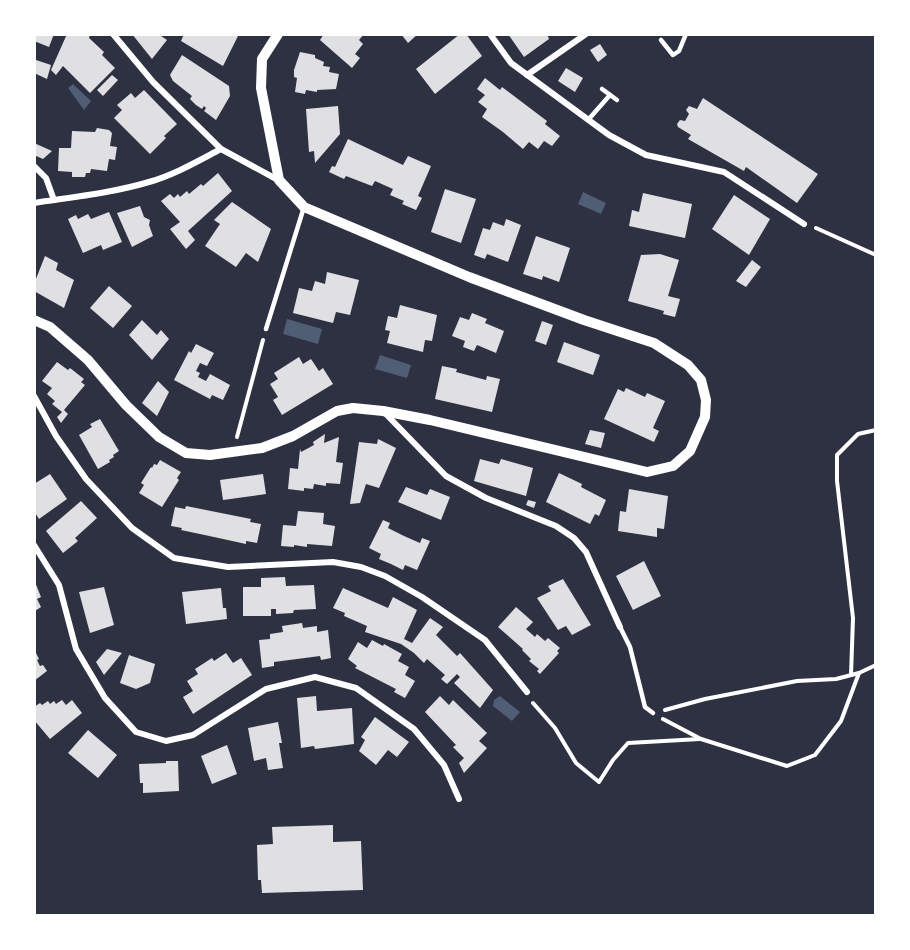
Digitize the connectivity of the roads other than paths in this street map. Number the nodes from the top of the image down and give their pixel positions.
1 (113, 34) edge
2 (278, 34) edge
3 (490, 34) edge
4 (586, 34) edge
5 (686, 34) edge
6 (661, 40) dead end
7 (527, 75) junction
8 (602, 89) dead end
9 (610, 95) junction
10 (617, 100) dead end
11 (588, 120) junction
12 (221, 149) junction
13 (34, 166) edge
14 (279, 180) junction
15 (54, 200) junction
16 (34, 203) edge
17 (304, 207) junction
18 (804, 224) road end
19 (34, 320) edge
20 (266, 329) dead end
21 (34, 396) edge
22 (383, 411) junction
23 (34, 544) edge
24 (620, 627) joint
25 (527, 692) road end
26 (653, 714) road end
27 (459, 799) dead end

1 - 12 street
2 - 14 street
3 - 7 street
4 - 7 street
5 - 6 lane
7 - 11 street
8 - 9 lane
9 - 10 lane
9 - 11 lane
11 - 18 street
12 - 14 street
12 - 15 street
13 - 15 street
14 - 17 street
15 - 16 street
17 - 20 lane
17 - 22 street
19 - 22 street
21 - 25 street
22 - 24 street
23 - 27 street
24 - 26 lane

